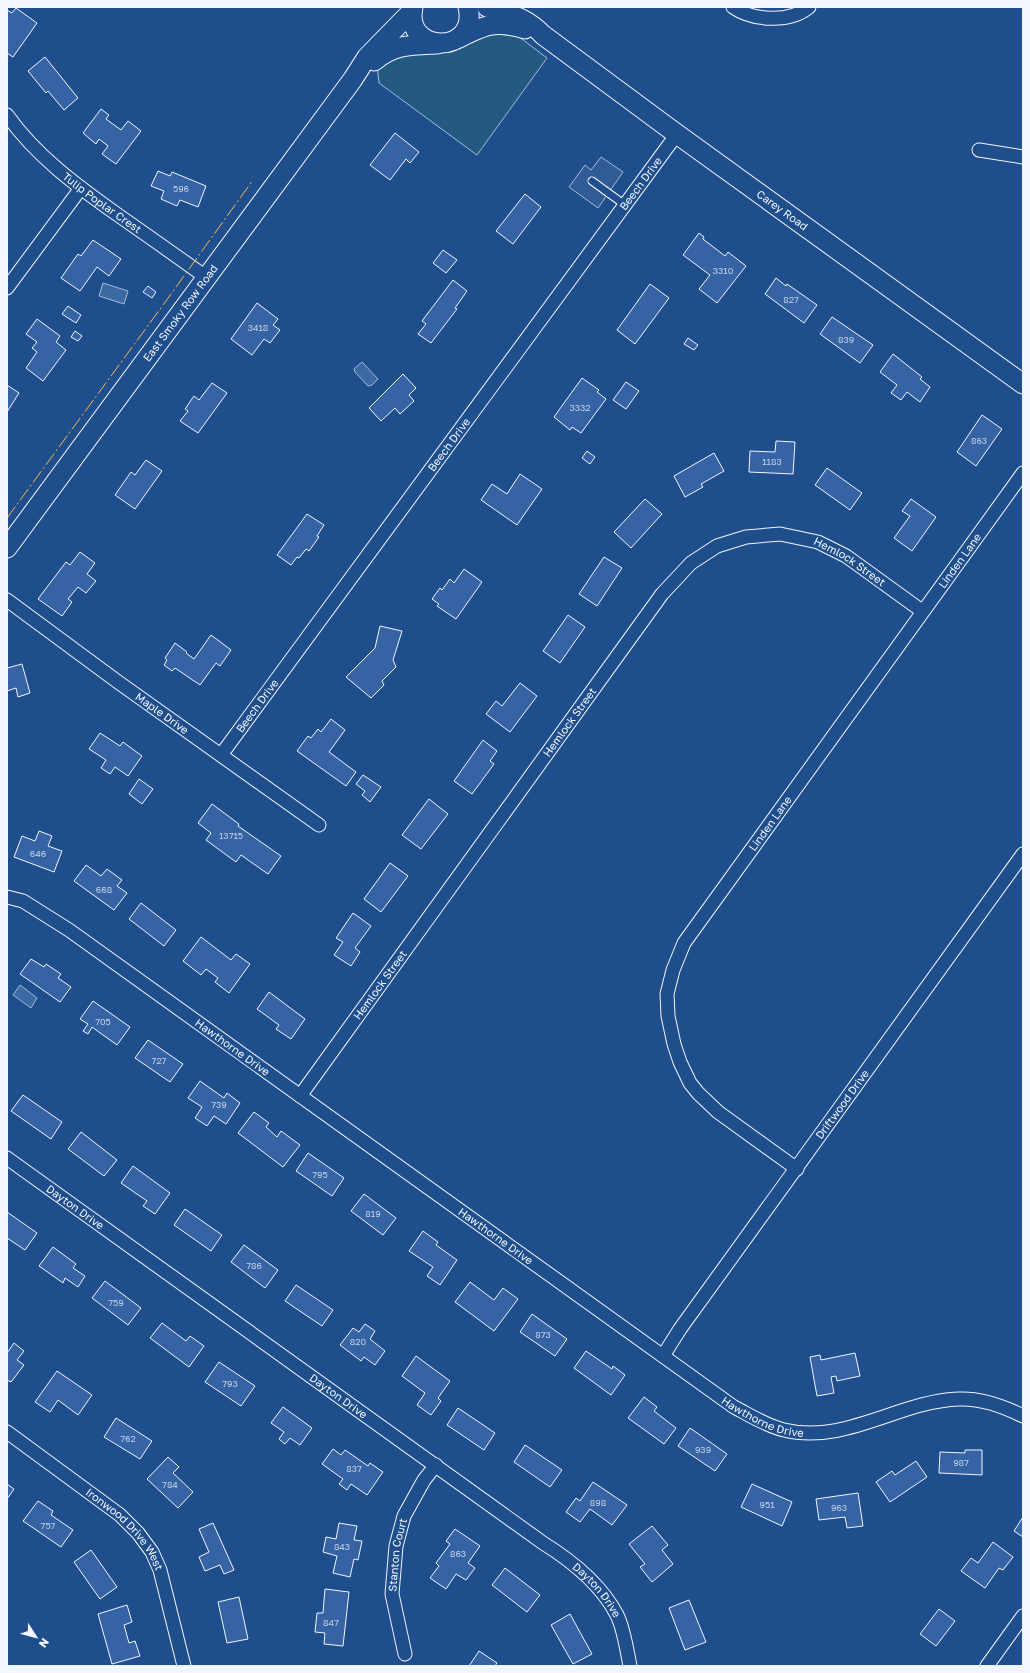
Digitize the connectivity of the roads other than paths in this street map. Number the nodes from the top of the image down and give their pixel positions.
1 (468, 7) edge
2 (487, 7) edge
3 (733, 7) edge
4 (809, 7) edge
5 (413, 9) edge
6 (543, 35) junction
7 (446, 42) junction
8 (353, 79) junction
9 (7, 115) edge
10 (677, 134) junction
11 (979, 150) dead end
12 (1023, 157) edge
13 (592, 180) dead end
14 (81, 188) junction
15 (625, 205) junction
16 (207, 278) junction
17 (7, 288) edge
18 (1023, 384) edge
19 (1023, 473) edge
20 (7, 548) edge
21 (7, 600) edge
22 (922, 611) junction
23 (221, 756) junction
24 (319, 825) dead end
25 (1023, 854) edge
26 (7, 897) edge
27 (300, 1096) junction
28 (7, 1158) edge
29 (797, 1169) junction
30 (663, 1356) junction
31 (1023, 1416) edge
32 (7, 1432) edge
33 (436, 1465) junction
34 (1023, 1616) edge
35 (405, 1654) dead end
36 (184, 1666) edge
37 (630, 1666) edge
38 (987, 1666) edge

1 - 7 street
2 - 6 street, Carey Road
3 - 4 street
5 - 7 street
5 - 8 street, East Smoky Row Road
6 - 7 street, Carey Road
6 - 10 street, Carey Road
7 - 8 street, East Smoky Row Road
8 - 16 street, East Smoky Row Road
9 - 14 street, Tulip Poplar Crest
10 - 15 street, Beech Drive
10 - 18 street, Carey Road
11 - 12 street
13 - 15 lane
14 - 16 street, Tulip Poplar Crest
14 - 17 street
15 - 23 street, Beech Drive
16 - 20 street, East Smoky Row Road
19 - 22 street, Linden Lane
21 - 23 street, Maple Drive
22 - 27 street, Hemlock Street
22 - 29 street, Linden Lane
23 - 24 street, Maple Drive
25 - 29 street, Driftwood Drive
26 - 27 street, Hawthorne Drive
27 - 30 street, Hawthorne Drive
28 - 33 street, Dayton Drive
29 - 30 street, Driftwood Drive
30 - 31 street, Hawthorne Drive
32 - 36 street, Ironwood Drive West
33 - 35 street, Stanton Court
33 - 37 street, Dayton Drive
34 - 38 street

